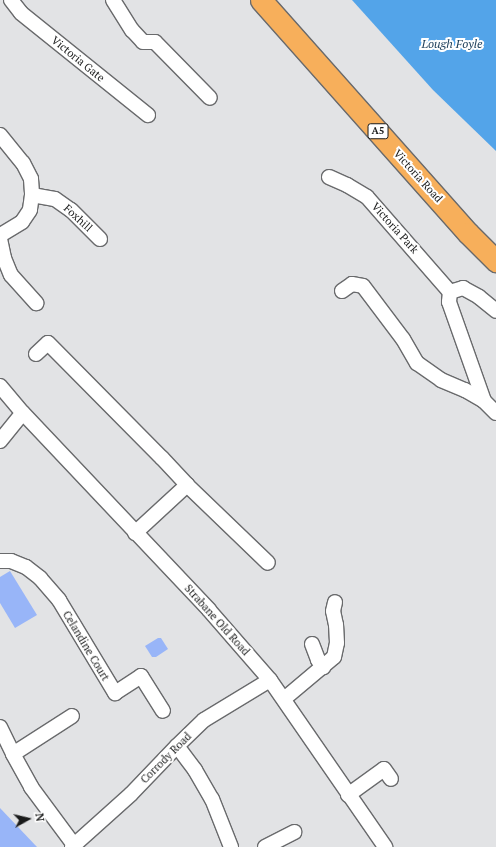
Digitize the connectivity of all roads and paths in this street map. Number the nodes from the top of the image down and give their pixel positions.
1 (11, 0) edge
2 (113, 0) edge
3 (261, 0) edge
4 (210, 98) dead end
5 (148, 115) dead end
6 (0, 134) edge
7 (329, 177) dead end
8 (32, 195) junction
9 (0, 234) edge
10 (0, 239) edge
11 (100, 239) dead end
12 (496, 261) edge
13 (342, 291) dead end
14 (450, 292) junction
15 (36, 302) dead end
16 (496, 311) edge
17 (36, 354) dead end
18 (0, 386) edge
19 (484, 401) junction
20 (23, 413) junction
21 (496, 414) edge
22 (0, 441) edge
23 (187, 485) junction
24 (136, 533) junction
25 (0, 561) edge
26 (268, 563) dead end
27 (336, 602) dead end
28 (312, 644) dead end
29 (323, 667) junction
30 (270, 680) junction
31 (284, 699) junction
32 (163, 711) dead end
33 (72, 716) dead end
34 (0, 727) edge
35 (177, 746) junction
36 (13, 754) junction
37 (391, 779) dead end
38 (348, 795) junction
39 (294, 832) dead end
40 (73, 846) edge
41 (231, 847) edge
42 (265, 847) edge
43 (385, 847) edge

1 - 5 street, Victoria Gate
2 - 4 street
3 - 12 highway, Victoria Road / A5
6 - 8 street
7 - 14 street, Victoria Park
8 - 9 street
8 - 11 street, Foxhill
10 - 15 street
13 - 19 street
14 - 16 street
14 - 19 street
17 - 23 street
18 - 20 street, Strabane Old Road
19 - 21 street
20 - 22 street
20 - 24 street, Strabane Old Road
23 - 24 street
23 - 26 street
24 - 30 street, Strabane Old Road
25 - 32 street, Celandine Court
27 - 29 street
28 - 29 street
29 - 31 street
30 - 31 street, Strabane Old Road
30 - 35 street, Corrody Road
31 - 38 street, Strabane Old Road
33 - 36 street
34 - 36 street
35 - 40 street, Corrody Road
35 - 41 street
36 - 40 street
37 - 38 street
38 - 43 street, Strabane Old Road
39 - 42 street

